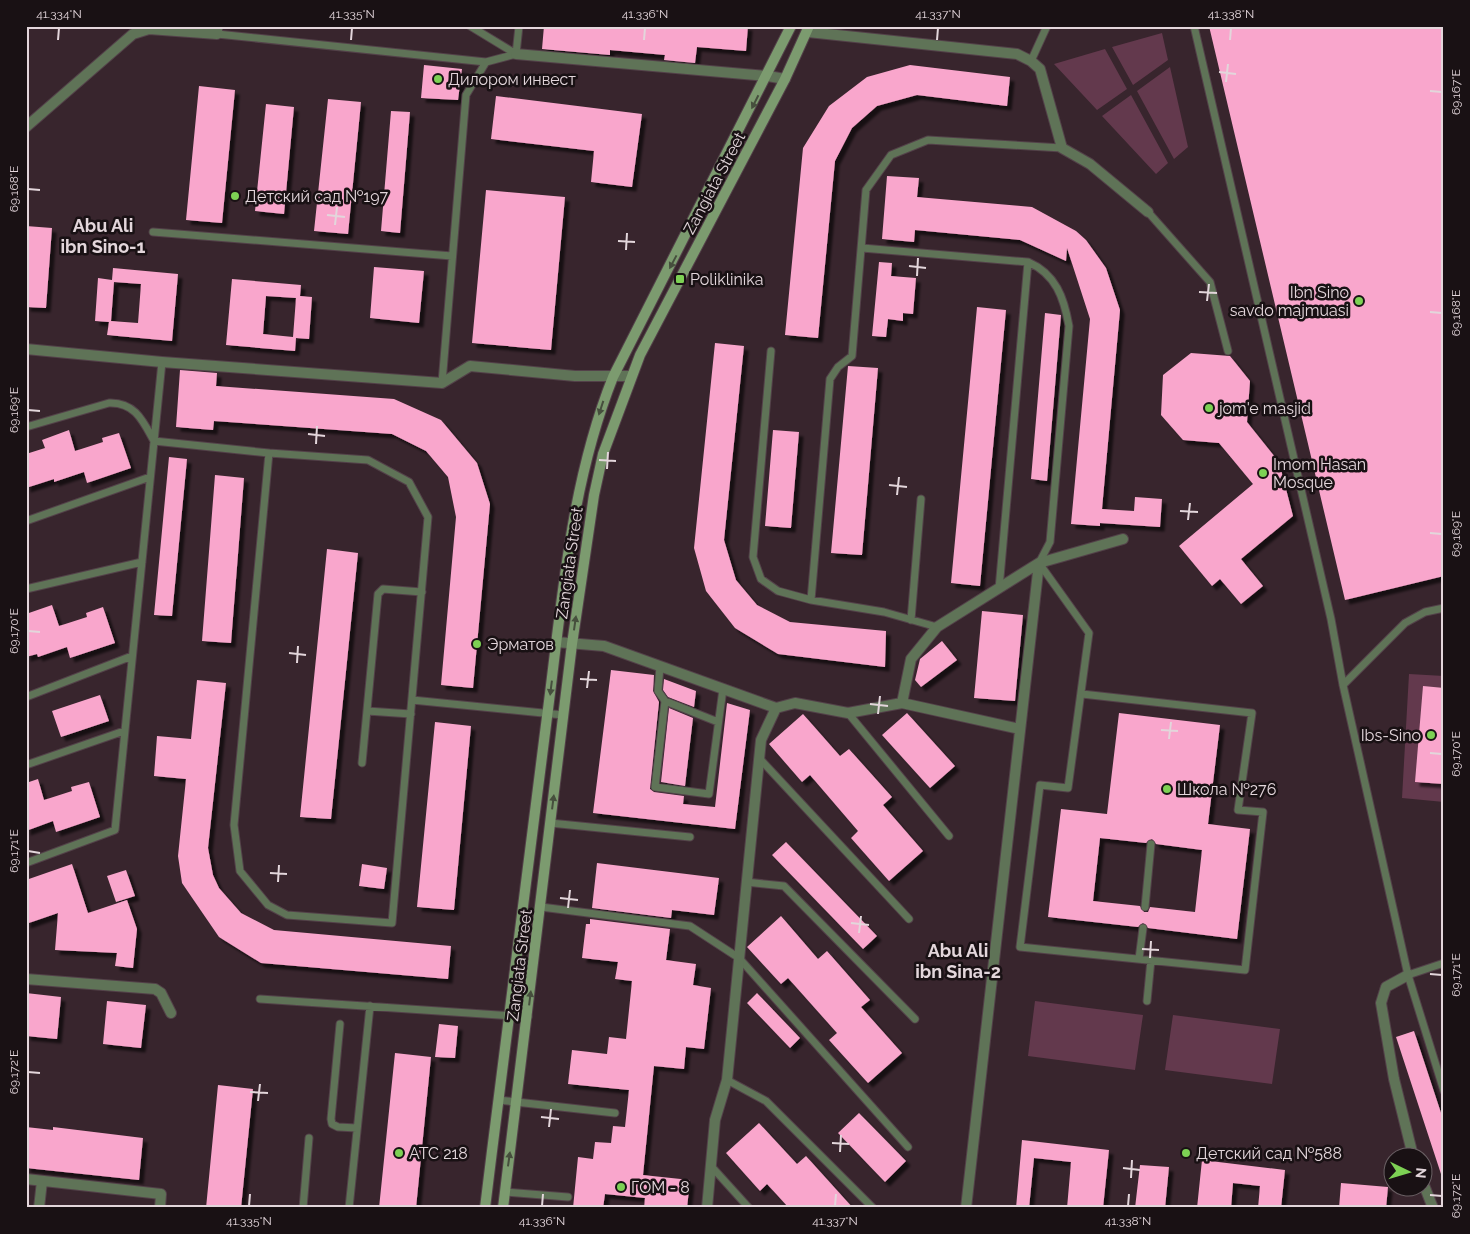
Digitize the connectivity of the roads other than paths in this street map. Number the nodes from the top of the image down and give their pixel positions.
1 (470, 26) edge
2 (519, 26) edge
3 (792, 26) edge
4 (1047, 26) edge
5 (1194, 26) edge
6 (808, 29) edge
7 (217, 30) edge
8 (516, 54) junction
9 (1031, 61) junction
10 (486, 62) junction
11 (768, 76) junction
12 (785, 80) junction
13 (26, 126) edge
14 (1062, 148) junction
15 (1148, 212) joint
16 (153, 232) dead end
17 (862, 248) junction
18 (452, 256) junction
19 (1028, 262) junction
20 (26, 349) edge
21 (771, 350) dead end
22 (1228, 350) dead end
23 (162, 362) junction
24 (631, 376) junction
25 (613, 377) junction
26 (442, 383) junction
27 (26, 427) edge
28 (154, 441) junction
29 (269, 453) junction
30 (150, 477) junction
31 (921, 500) dead end
32 (26, 521) edge
33 (1123, 538) dead end
34 (142, 562) junction
35 (1039, 563) junction
36 (26, 589) edge
37 (999, 589) junction
38 (422, 592) junction
39 (810, 600) junction
40 (1444, 608) edge
41 (911, 620) junction
42 (937, 627) junction
43 (556, 642) junction
44 (572, 644) junction
45 (132, 656) junction
46 (660, 666) junction
47 (1343, 685) junction
48 (722, 688) junction
49 (1082, 694) junction
50 (26, 697) edge
51 (412, 700) junction
52 (665, 701) junction
53 (902, 703) junction
54 (776, 708) junction
55 (367, 711) junction
56 (548, 713) junction
57 (848, 713) junction
58 (411, 714) junction
59 (563, 716) junction
60 (718, 722) junction
61 (1020, 729) junction
62 (124, 731) junction
63 (759, 758) junction
64 (362, 763) dead end
65 (26, 765) edge
66 (550, 823) junction
67 (949, 836) dead end
68 (690, 837) dead end
69 (1151, 844) dead end
70 (26, 863) edge
71 (746, 882) junction
72 (1145, 906) dead end
73 (540, 907) junction
74 (909, 919) dead end
75 (1142, 928) dead end
76 (739, 958) junction
77 (1139, 959) junction
78 (1150, 960) junction
79 (1444, 963) edge
80 (1408, 975) junction
81 (26, 980) edge
82 (260, 999) dead end
83 (1147, 1001) dead end
84 (370, 1006) junction
85 (172, 1013) dead end
86 (508, 1016) junction
87 (528, 1017) junction
88 (915, 1019) dead end
89 (340, 1024) dead end
90 (727, 1080) junction
91 (1444, 1091) edge
92 (498, 1100) junction
93 (517, 1102) junction
94 (614, 1113) dead end
95 (357, 1128) junction
96 (309, 1138) dead end
97 (1411, 1146) edge
98 (908, 1147) dead end
99 (711, 1166) junction
100 (26, 1179) edge
101 (42, 1181) junction
102 (505, 1192) junction
103 (1428, 1196) edge
104 (568, 1197) dead end
105 (39, 1208) edge
106 (160, 1208) edge
107 (303, 1208) edge
108 (349, 1208) edge
109 (485, 1208) edge
110 (503, 1208) edge
111 (706, 1208) edge
112 (749, 1208) edge
113 (873, 1208) edge
114 (966, 1208) edge
115 (1433, 1208) edge

1 - 8 lane
2 - 8 lane
3 - 11 main road, Zangiata Street
4 - 9 lane
5 - 47 lane
6 - 9 street
6 - 12 main road, Zangiata Street
7 - 10 lane
7 - 13 street
8 - 10 lane
8 - 11 street
9 - 14 street
10 - 18 lane
11 - 12 street
11 -> 25 main road, Zangiata Street
12 - 24 main road, Zangiata Street
14 - 15 street
14 - 17 lane
15 - 22 lane
16 - 18 lane
17 - 19 lane
17 - 39 lane
18 - 26 lane
19 - 35 lane
19 - 37 lane
20 - 23 street
21 - 39 lane
23 - 26 street
23 - 28 lane
24 - 25 street
44 -> 24 main road, Zangiata Street
25 - 26 street
25 -> 43 main road, Zangiata Street
27 - 28 lane
28 - 29 lane
28 - 30 lane
29 - 38 lane
29 - 58 lane
30 - 32 lane
30 - 34 lane
31 - 41 lane
33 - 35 street
34 - 36 lane
34 - 45 lane
35 - 37 street
35 - 49 lane
35 - 61 street
37 - 42 street
38 - 51 lane
38 - 55 lane
39 - 41 lane
40 - 47 lane
41 - 42 lane
42 - 53 street
43 - 44 street
43 -> 56 main road, Zangiata Street
44 - 46 street
44 - 59 main road, Zangiata Street
45 - 50 lane
45 - 62 lane
46 - 48 street
46 - 52 lane
47 - 80 lane
48 - 54 street
48 - 60 lane
49 - 77 lane
49 - 78 lane
51 - 56 lane
51 - 58 lane
52 - 60 lane
52 - 60 lane
53 - 57 street
53 - 61 street
54 - 57 street
54 - 63 street
55 - 58 lane
55 - 64 lane
56 - 59 lane
56 - 86 main road, Zangiata Street
57 - 67 lane
66 -> 59 main road, Zangiata Street
61 - 114 street
62 - 65 lane
62 - 70 lane
63 - 71 street
63 - 74 lane
66 - 68 lane
66 - 73 main road, Zangiata Street
69 - 72 lane
71 - 76 street
71 - 88 lane
73 - 76 lane
87 -> 73 main road, Zangiata Street
75 - 77 lane
76 - 90 street
76 - 98 lane
77 - 78 lane
78 - 83 lane
79 - 80 lane
80 - 91 lane
80 - 97 street
81 - 85 street
82 - 84 lane
84 - 86 lane
84 - 95 lane
86 - 87 lane
86 - 92 main road, Zangiata Street
87 - 93 main road, Zangiata Street
89 - 95 lane
90 - 99 street
90 - 113 lane
92 - 93 lane
92 - 109 main road, Zangiata Street
93 - 94 lane
102 -> 93 main road, Zangiata Street
95 - 108 lane
96 - 107 lane
99 - 111 street
99 - 112 lane
100 - 101 street
101 - 105 street
101 - 106 street
102 - 104 lane
102 - 110 main road, Zangiata Street
103 - 115 street

